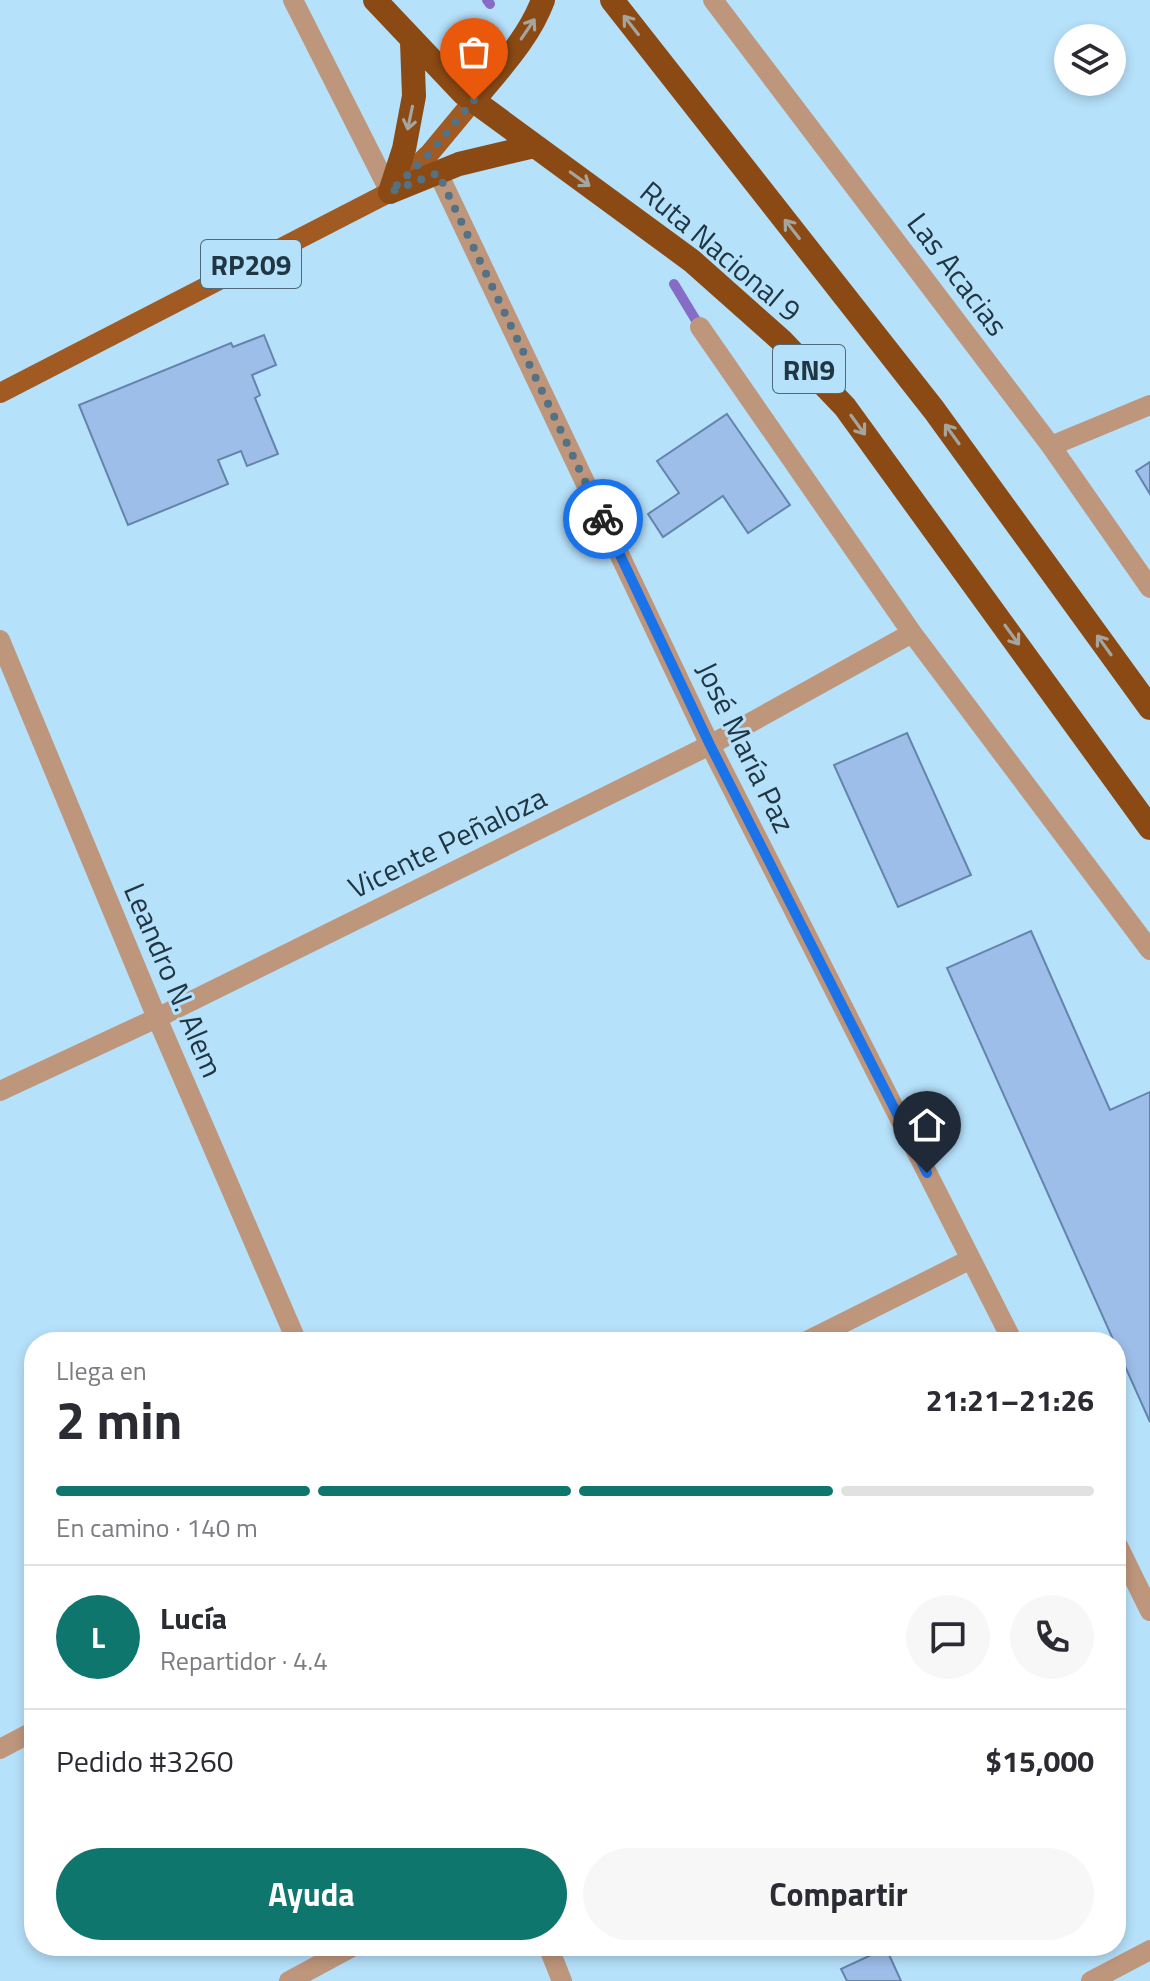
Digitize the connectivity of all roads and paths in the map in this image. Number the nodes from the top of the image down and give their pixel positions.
1 (293, 0) edge
2 (375, 0) edge
3 (543, 0) edge
4 (612, 0) edge
5 (713, 0) edge
6 (412, 42) junction
7 (474, 100) junction
8 (534, 146) junction
9 (438, 173) junction
10 (390, 192) junction
11 (700, 327) dead end
12 (0, 393) edge
13 (1150, 405) edge
14 (1051, 446) junction
15 (1150, 588) edge
16 (912, 633) junction
17 (0, 640) edge
18 (1150, 708) edge
19 (710, 745) junction
20 (1150, 828) edge
21 (1150, 950) edge
22 (157, 1018) junction
23 (0, 1091) edge
24 (971, 1259) junction
25 (293, 1332) edge
26 (825, 1332) edge
27 (1008, 1332) edge
28 (1126, 1574) edge
29 (1150, 1611) edge
30 (24, 1736) edge
31 (0, 1749) edge
32 (1150, 1950) edge
33 (335, 1956) edge
34 (552, 1956) edge
35 (289, 1981) edge
36 (562, 1981) edge
37 (1091, 1981) edge

1 - 10 street
2 - 6 highway, Ruta Nacional 9 / RN9
7 -> 3 highway
18 -> 4 highway
5 - 14 street, Las Acacias
6 - 7 highway, Ruta Nacional 9 / RN9
6 -> 10 highway
7 - 8 highway, Ruta Nacional 9 / RN9
7 - 10 main road, RP209
8 - 9 highway
8 -> 20 highway, Ruta Nacional 9 / RN9
9 - 10 highway
9 - 19 street, José María Paz
10 - 12 main road, RP209
11 - 16 street
13 - 14 street
14 - 15 street, Las Acacias
16 - 19 street, Vicente Peñaloza
16 - 21 street
17 - 22 street, Leandro N. Alem
19 - 22 street, Vicente Peñaloza
19 - 24 street, José María Paz
22 - 23 street, Vicente Peñaloza
22 - 25 street, Leandro N. Alem
24 - 26 street
24 - 27 street, José María Paz
28 - 29 street
30 - 31 street
32 - 37 street
33 - 35 street
34 - 36 street

